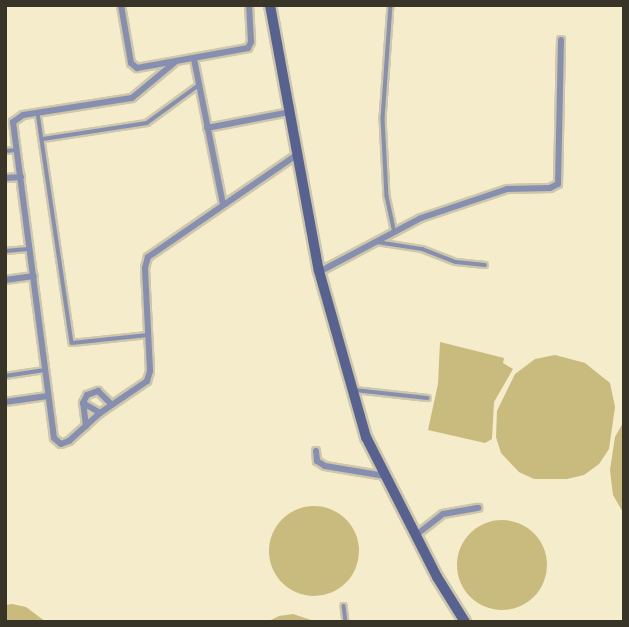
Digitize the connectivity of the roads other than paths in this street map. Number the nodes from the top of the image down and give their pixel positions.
1 (121, 5) edge
2 (270, 5) edge
3 (391, 5) edge
4 (249, 8) dead end
5 (561, 40) dead end
6 (194, 59) junction
7 (174, 63) junction
8 (199, 85) junction
9 (290, 112) junction
10 (38, 113) junction
11 (5, 117) edge
12 (13, 122) junction
13 (207, 128) junction
14 (43, 139) junction
15 (16, 150) junction
16 (5, 151) edge
17 (299, 153) junction
18 (21, 177) junction
19 (5, 178) edge
20 (223, 204) junction
21 (394, 230) junction
22 (375, 242) junction
23 (30, 248) junction
24 (5, 251) edge
25 (485, 265) dead end
26 (319, 272) junction
27 (34, 276) junction
28 (5, 280) edge
29 (148, 335) junction
30 (45, 370) junction
31 (5, 376) edge
32 (352, 390) junction
33 (48, 396) junction
34 (428, 398) dead end
35 (5, 402) edge
36 (83, 403) junction
37 (111, 404) junction
38 (100, 412) junction
39 (86, 426) junction
40 (316, 452) dead end
41 (385, 476) junction
42 (478, 508) dead end
43 (416, 536) junction
44 (344, 606) dead end
45 (346, 622) edge
46 (465, 622) edge

1 - 7 street
2 - 9 street
3 - 21 lane
4 - 6 street
5 - 21 street
6 - 7 street
6 - 8 street
7 - 10 street
8 - 13 street
8 - 14 lane
9 - 13 street
9 - 17 street
10 - 12 street
10 - 14 lane
11 - 12 street
12 - 15 street
13 - 20 street
14 - 29 lane
15 - 16 lane
15 - 18 street
17 - 20 street
17 - 26 street
18 - 19 street
18 - 23 street
20 - 29 street
21 - 22 street
22 - 25 lane
22 - 26 street
23 - 24 lane
23 - 27 street
26 - 32 street
27 - 28 street
27 - 30 street
29 - 37 street
30 - 31 lane
30 - 33 street
32 - 34 lane
32 - 41 street
33 - 35 street
33 - 39 street
36 - 37 street
36 - 38 street
36 - 39 street
37 - 38 street
38 - 39 street
40 - 41 street
41 - 43 street
42 - 43 street
43 - 46 street
44 - 45 lane

